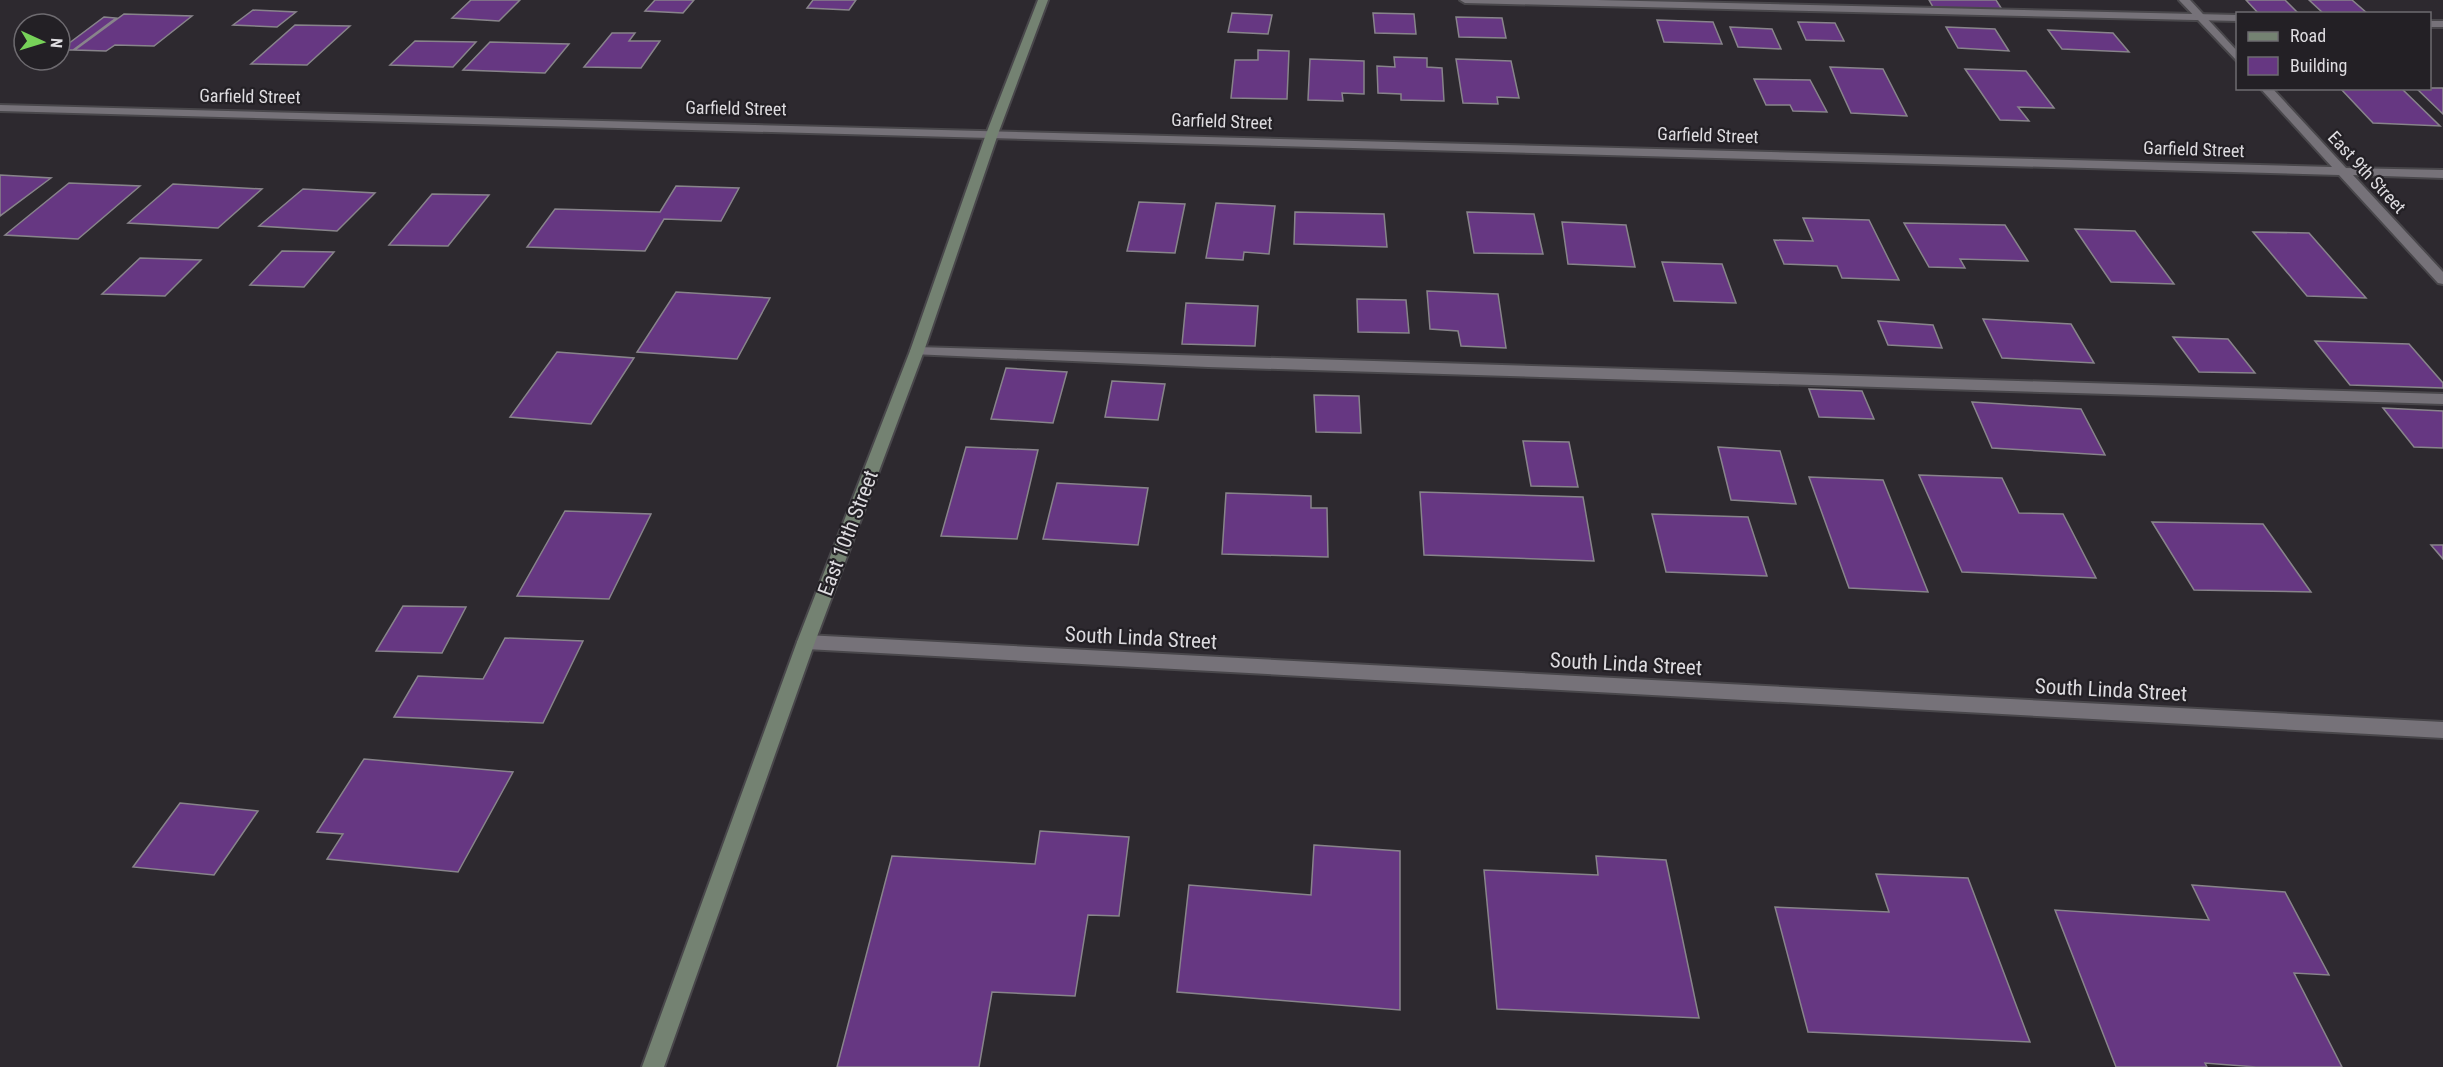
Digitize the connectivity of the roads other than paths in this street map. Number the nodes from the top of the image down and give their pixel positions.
1 (1043, 0) edge
2 (1465, 0) edge
3 (2184, 0) edge
4 (2200, 17) junction
5 (2236, 18) edge
6 (2236, 57) edge
7 (2267, 90) edge
8 (0, 108) edge
9 (992, 134) junction
10 (2340, 171) junction
11 (2443, 174) edge
12 (2443, 280) edge
13 (917, 351) junction
14 (2443, 399) edge
15 (806, 642) junction
16 (2443, 730) edge
17 (653, 1067) edge

1 - 9 main road, East 10th Street
2 - 4 street
3 - 4 street
4 - 5 street
4 - 6 street
7 - 10 street, East 9th Street
8 - 9 street, Garfield Street
9 - 10 street, Garfield Street
9 - 13 main road, East 10th Street
10 - 11 street, Garfield Street
10 - 12 street, East 9th Street
13 - 14 street
13 - 15 main road, East 10th Street
15 - 16 street, South Linda Street
15 - 17 main road, East 10th Street

